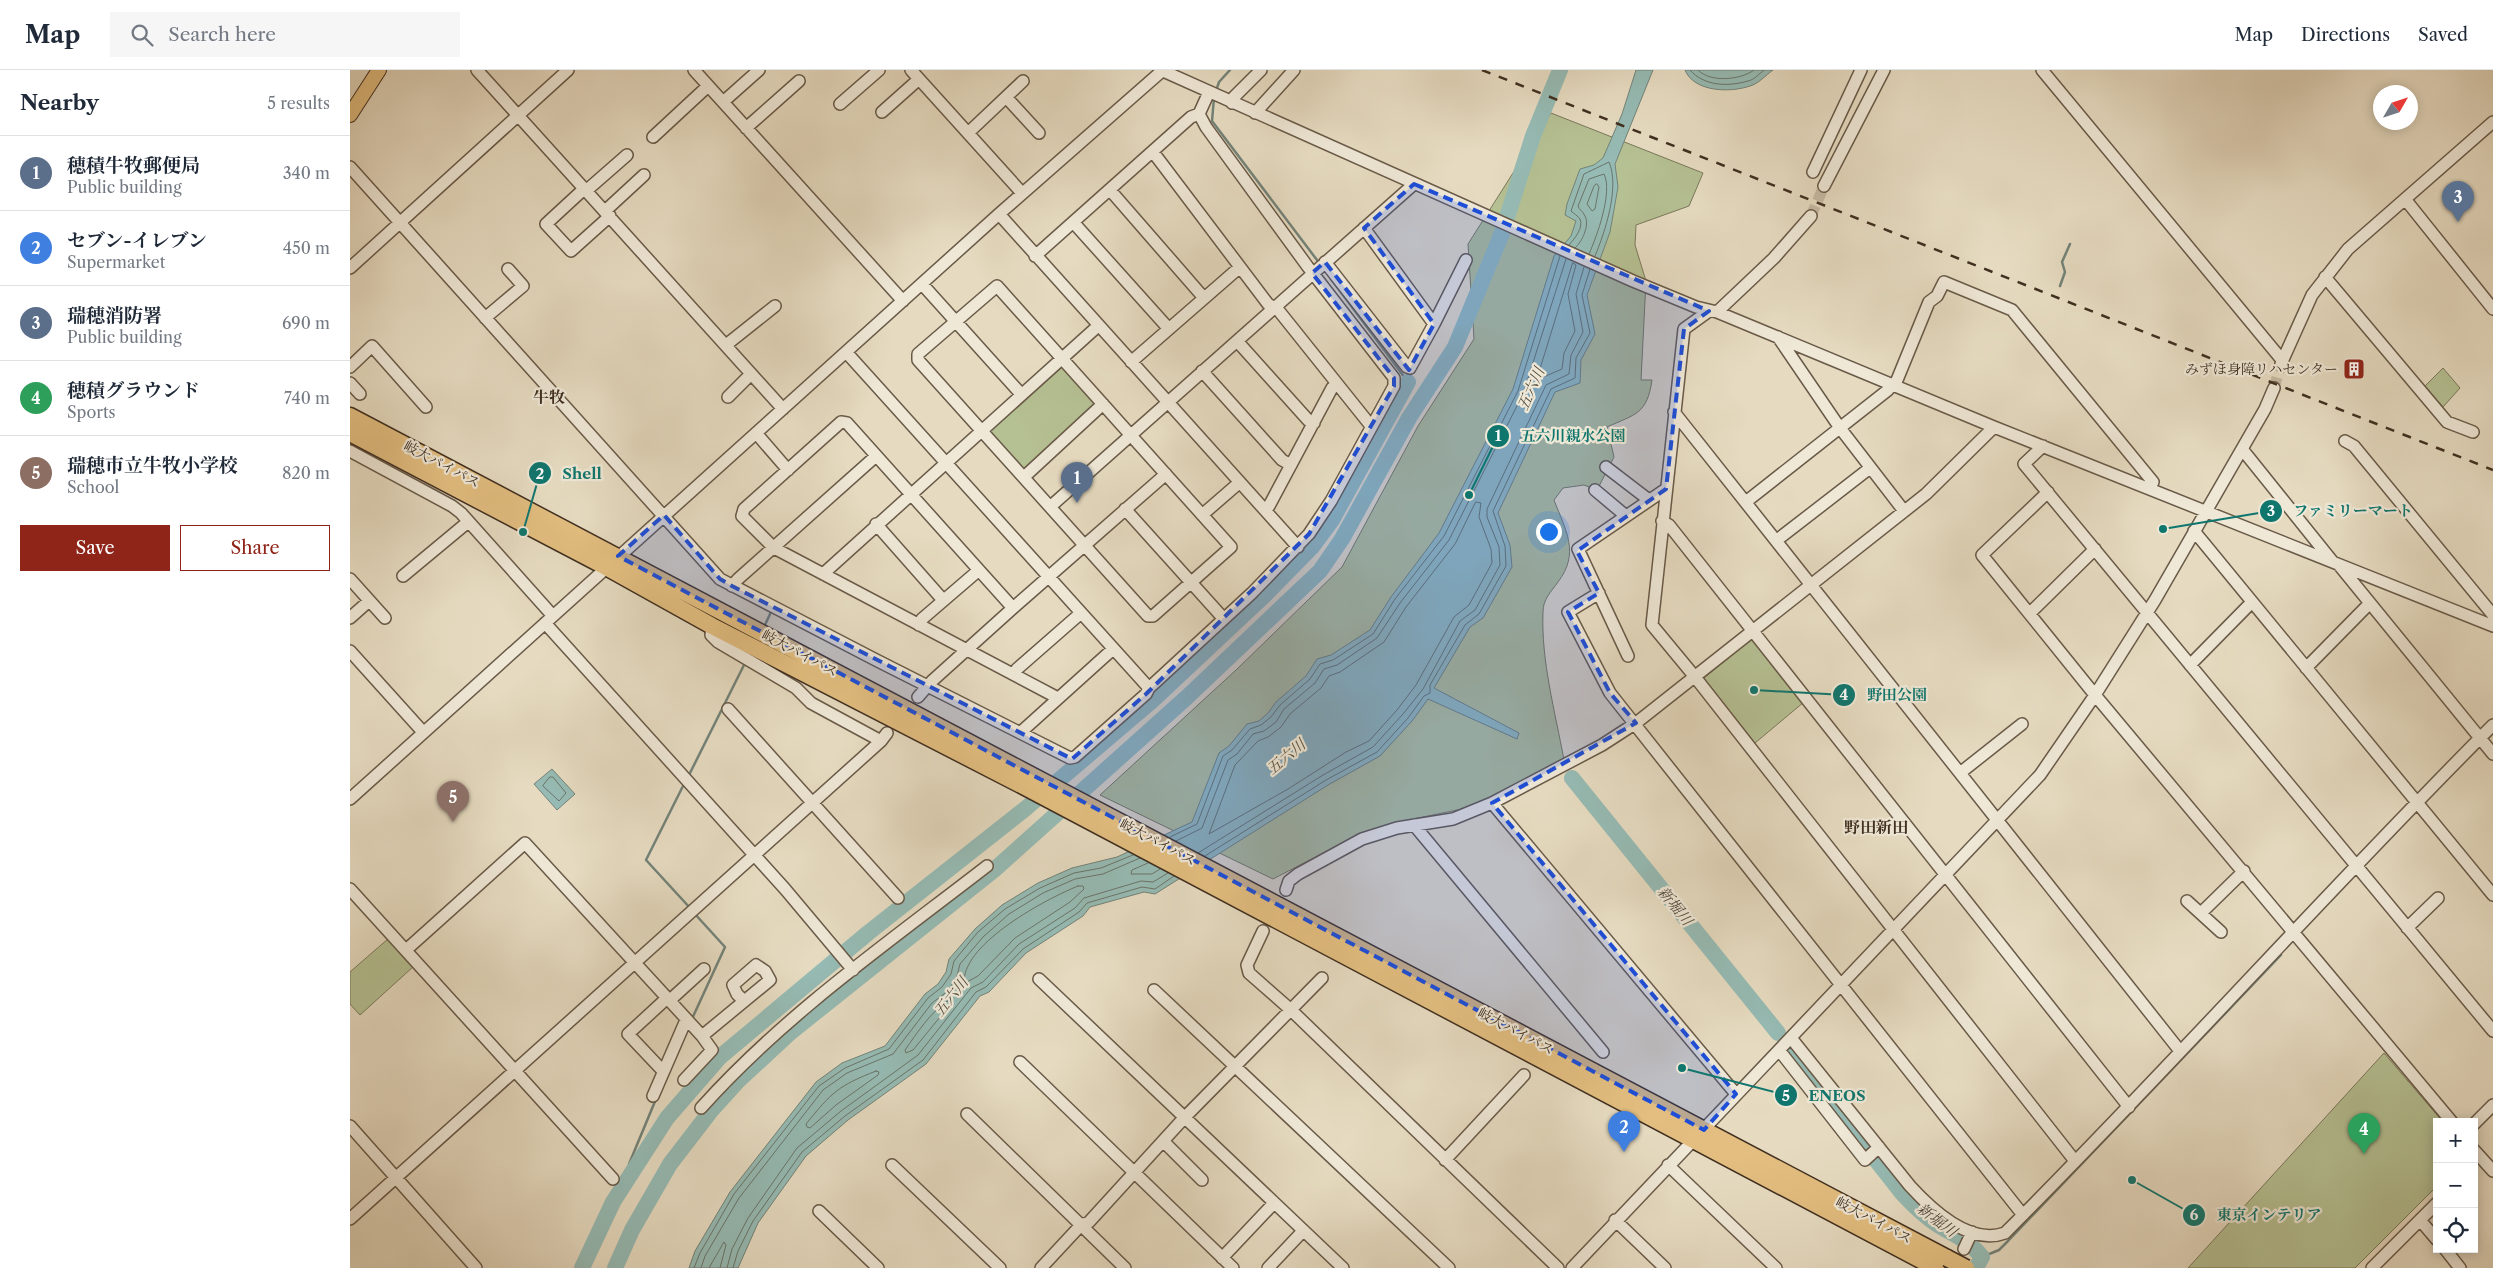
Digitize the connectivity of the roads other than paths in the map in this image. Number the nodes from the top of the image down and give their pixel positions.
1 (477, 70) edge
2 (568, 70) edge
3 (694, 70) edge
4 (758, 70) edge
5 (879, 70) edge
6 (1162, 70) edge
7 (1261, 70) edge
8 (1294, 70) edge
9 (1861, 70) edge
10 (1884, 70) edge
11 (2042, 70) edge
12 (377, 71) edge
13 (915, 74) edge
14 (798, 81) dead end
15 (1023, 82) dead end
16 (708, 86) junction
17 (1210, 92) junction
18 (1006, 97) junction
19 (722, 102) junction
20 (1232, 102) junction
21 (840, 104) dead end
22 (882, 112) dead end
23 (1255, 113) junction
24 (1199, 114) junction
25 (350, 115) edge
26 (519, 115) junction
27 (2493, 122) edge
28 (746, 128) junction
29 (968, 133) junction
30 (1039, 133) dead end
31 (652, 137) dead end
32 (1153, 152) junction
33 (626, 155) dead end
34 (350, 167) edge
35 (1813, 172) dead end
36 (644, 175) dead end
37 (1414, 184) junction
38 (1824, 186) tunnel mouth
39 (586, 189) junction
40 (1110, 190) junction
41 (1022, 193) junction
42 (2405, 199) junction
43 (608, 214) junction
44 (999, 214) junction
45 (1811, 216) tunnel mouth
46 (1073, 222) junction
47 (400, 223) junction
48 (1364, 228) junction
49 (1035, 256) junction
50 (1466, 260) dead end
51 (1326, 262) junction
52 (1240, 267) junction
53 (350, 268) edge
54 (508, 270) dead end
55 (1312, 273) junction
56 (2325, 277) junction
57 (922, 284) junction
58 (1204, 298) junction
59 (903, 301) junction
60 (775, 306) dead end
61 (1274, 308) junction
62 (2493, 309) edge
63 (1713, 311) junction
64 (485, 318) junction
65 (955, 320) junction
66 (1434, 324) junction
67 (1098, 326) junction
68 (1169, 329) junction
69 (1778, 337) junction
70 (1237, 341) junction
71 (726, 345) junction
72 (846, 352) junction
73 (1061, 358) junction
74 (1131, 362) junction
75 (350, 367) edge
76 (1202, 372) junction
77 (751, 374) junction
78 (350, 383) edge
79 (1337, 384) junction
80 (1893, 385) junction
81 (2274, 388) tunnel mouth
82 (360, 394) dead end
83 (1021, 394) junction
84 (728, 397) dead end
85 (1168, 402) junction
86 (1103, 404) junction
87 (426, 407) dead end
88 (783, 408) junction
89 (1674, 412) junction
90 (350, 416) edge
91 (1314, 423) junction
92 (1371, 426) junction
93 (1840, 428) junction
94 (1994, 428) junction
95 (981, 429) junction
96 (2473, 432) dead end
97 (350, 433) edge
98 (756, 433) junction
99 (1130, 434) junction
100 (2345, 441) dead end
101 (2043, 446) junction
102 (2242, 450) junction
103 (350, 451) edge
104 (876, 456) junction
105 (945, 462) junction
106 (1291, 465) junction
107 (1606, 467) dead end
108 (1870, 468) junction
109 (788, 470) junction
110 (1166, 474) junction
111 (1024, 476) junction
112 (1240, 482) junction
113 (2153, 482) dead end
114 (1666, 489) junction
115 (1595, 490) dead end
116 (2048, 492) junction
117 (910, 493) junction
118 (1650, 500) junction
119 (1747, 501) junction
120 (1051, 506) junction
121 (1125, 509) junction
122 (1264, 509) junction
123 (1904, 512) junction
124 (2206, 512) junction
125 (1202, 514) junction
126 (664, 515) junction
127 (1626, 516) junction
128 (1662, 521) junction
129 (468, 522) junction
130 (876, 524) junction
131 (2194, 532) junction
132 (1777, 540) junction
133 (1085, 545) junction
134 (1298, 547) junction
135 (774, 548) junction
136 (2095, 550) junction
137 (612, 562) junction
138 (2336, 563) junction
139 (979, 570) junction
140 (405, 572) dead end
141 (822, 574) junction
142 (1048, 577) junction
143 (350, 578) edge
144 (1191, 582) junction
145 (1812, 584) junction
146 (732, 586) junction
147 (1599, 593) junction
148 (944, 600) junction
149 (369, 601) junction
150 (2252, 602) junction
151 (2369, 604) junction
152 (1013, 608) junction
153 (1081, 613) junction
154 (2030, 613) junction
155 (2147, 613) junction
156 (2493, 615) edge
157 (350, 618) edge
158 (385, 618) dead end
159 (1224, 619) junction
160 (549, 620) junction
161 (712, 626) junction
162 (919, 626) junction
163 (2493, 626) edge
164 (1753, 631) junction
165 (1113, 649) junction
166 (966, 650) junction
167 (350, 651) edge
168 (1628, 656) dead end
169 (2190, 666) junction
170 (2306, 668) junction
171 (1014, 674) junction
172 (1695, 677) junction
173 (928, 686) junction
174 (1149, 688) junction
175 (2095, 695) junction
176 (918, 697) dead end
177 (1058, 698) junction
178 (728, 709) dead end
179 (1636, 723) junction
180 (2022, 724) dead end
181 (2493, 725) edge
182 (424, 732) junction
183 (1021, 732) junction
184 (2480, 738) junction
185 (2493, 754) edge
186 (1960, 772) junction
187 (1029, 781) junction
188 (350, 799) edge
189 (2417, 802) junction
190 (812, 803) junction
191 (1492, 803) junction
192 (1998, 821) junction
193 (1414, 825) junction
194 (754, 855) junction
195 (987, 866) dead end
196 (2356, 866) junction
197 (2244, 871) junction
198 (1946, 875) junction
199 (350, 888) edge
200 (1286, 890) dead end
201 (2493, 895) edge
202 (898, 898) dead end
203 (2438, 898) dead end
204 (2187, 901) dead end
205 (2201, 913) junction
206 (2407, 928) junction
207 (1893, 929) junction
208 (2293, 930) junction
209 (1263, 931) dead end
210 (2221, 932) dead end
211 (406, 950) junction
212 (633, 963) junction
213 (704, 970) dead end
214 (854, 970) junction
215 (1322, 978) dead end
216 (1039, 979) dead end
217 (1842, 983) junction
218 (1154, 990) dead end
219 (668, 1000) junction
220 (744, 1001) dead end
221 (1291, 1010) junction
222 (2489, 1018) edge
223 (693, 1027) junction
224 (2493, 1032) edge
225 (1791, 1038) junction
226 (1779, 1050) junction
227 (2180, 1050) junction
228 (1603, 1052) dead end
229 (1020, 1062) dead end
230 (1237, 1065) junction
231 (662, 1070) junction
232 (514, 1072) junction
233 (1524, 1075) dead end
234 (684, 1080) dead end
235 (1736, 1094) junction
236 (653, 1096) dead end
237 (2493, 1105) edge
238 (2129, 1107) junction
239 (701, 1108) dead end
240 (966, 1114) dead end
241 (1184, 1118) junction
242 (2449, 1118) edge
243 (2478, 1120) edge
244 (350, 1126) edge
245 (1699, 1135) junction
246 (1163, 1141) junction
247 (1879, 1147) junction
248 (2478, 1159) edge
249 (1445, 1160) junction
250 (2075, 1161) junction
251 (892, 1165) dead end
252 (1668, 1165) junction
253 (2493, 1172) edge
254 (1133, 1173) junction
255 (397, 1177) junction
256 (613, 1179) dead end
257 (1202, 1180) dead end
258 (1274, 1203) junction
259 (2433, 1207) edge
260 (819, 1211) dead end
261 (2023, 1215) junction
262 (350, 1219) edge
263 (1615, 1220) junction
264 (2420, 1220) junction
265 (1081, 1225) junction
266 (1303, 1231) junction
267 (1971, 1234) junction
268 (2433, 1235) edge
269 (1964, 1250) dead end
270 (2448, 1253) edge
271 (1222, 1258) junction
272 (1942, 1263) edge
273 (476, 1268) edge
274 (878, 1268) edge
275 (1000, 1268) edge
276 (1041, 1268) edge
277 (1125, 1268) edge
278 (1233, 1268) edge
279 (1268, 1268) edge
280 (1343, 1268) edge
281 (1449, 1268) edge
282 (1558, 1268) edge
283 (1572, 1268) edge
284 (1666, 1268) edge
285 (1776, 1268) edge
286 (1966, 1268) edge
287 (2372, 1268) edge
288 (2460, 1268) edge

1 - 26 street
2 - 26 street
3 - 16 street
4 - 19 street
5 - 21 street
6 - 17 street
6 - 41 street
7 - 20 street
8 - 23 street
9 - 35 street
10 - 38 street
11 - 56 street
12 - 25 main road
13 - 22 street
13 - 29 street
14 - 28 street
15 - 18 street
16 - 19 street
16 - 31 street
17 - 20 street
17 - 24 street
18 - 29 street
18 - 30 street
19 - 28 street
20 - 23 street
23 - 37 street
24 - 32 street
24 - 55 street
26 - 39 street
26 - 47 street
27 - 42 street
28 - 59 street
29 - 41 street
32 - 40 street
32 - 52 street
33 - 39 street
34 - 47 street
36 - 43 street
37 - 48 street
37 - 63 street
39 - 43 street
39 - 43 street
40 - 46 street
40 - 58 street
41 - 44 street
42 - 56 street
42 - 62 street
43 - 71 street
44 - 49 street
44 - 57 street
45 - 63 street
46 - 49 street
46 - 68 street
47 - 53 street
47 - 64 street
48 - 51 street
48 - 66 street
49 - 67 street
50 - 66 street
51 - 55 street
51 - 66 street
52 - 58 street
52 - 61 street
54 - 64 street
55 - 61 street
55 - 92 street
56 - 96 street
57 - 59 street
57 - 65 street
58 - 68 street
59 - 72 street
60 - 71 street
61 - 70 street
61 - 79 street
63 - 69 street
63 - 89 street
64 - 126 street
65 - 73 street
65 - 83 street
65 - 95 street
67 - 73 street
67 - 74 street
68 - 74 street
69 - 80 street
69 - 93 street
70 - 76 street
70 - 91 street
71 - 77 street
72 - 88 street
72 - 105 street
73 - 83 street
73 - 86 street
74 - 85 street
75 - 87 street
76 - 85 street
76 - 106 street
77 - 84 street
77 - 88 street
78 - 82 street
79 - 91 street
79 - 92 street
80 - 93 street
80 - 94 street
80 - 113 street
81 - 102 street
83 - 95 street
85 - 99 street
85 - 112 street
86 - 99 street
86 - 111 street
88 - 98 street
89 - 114 street
89 - 119 street
90 - 137 highway, 岐大バイパス
91 - 106 street
92 - 134 street
93 - 108 street
93 - 119 street
94 - 101 street
94 - 123 street
95 - 105 street
95 - 111 street
97 - 137 highway, 岐大バイパス
98 - 109 street
98 - 126 street
99 - 110 street
99 - 120 street
100 - 156 street
101 - 116 street
101 - 124 street
102 - 124 street
102 - 138 street
103 - 129 street
104 - 109 street
104 - 117 street
104 - 135 street
105 - 117 street
105 - 142 street
106 - 122 street
107 - 118 street
108 - 123 street
108 - 132 street
109 - 135 street
110 - 121 street
110 - 125 street
111 - 120 street
112 - 122 street
112 - 125 street
114 - 118 street
114 - 128 street
115 - 127 street
116 - 136 street
116 - 154 street
117 - 130 street
117 - 139 street
118 - 127 street
119 - 132 street
120 - 133 street
121 - 133 street
121 - 144 street
122 - 134 street
123 - 145 street
124 - 131 street
124 - 138 street
125 - 144 street
126 - 137 street
126 - 146 street
127 - 147 street
128 - 164 street
128 - 172 street
129 - 140 street
129 - 160 street
130 - 141 street
130 - 148 street
131 - 150 street
131 - 155 street
132 - 145 street
133 - 142 street
133 - 144 street
134 - 159 street
135 - 141 street
135 - 146 street
136 - 154 street
136 - 155 street
137 - 160 street
137 - 161 highway, 岐大バイパス
137 - 187 highway, 岐大バイパス
138 - 151 street
138 - 163 street
139 - 148 street
139 - 152 street
141 - 162 street
142 - 152 street
142 - 153 street
143 - 149 street
144 - 159 street
145 - 164 street
145 - 186 street
146 - 173 street
147 - 168 street
147 - 179 street
148 - 162 street
149 - 157 street
149 - 158 street
150 - 169 street
150 - 170 street
151 - 170 street
151 - 184 street
152 - 166 street
153 - 165 street
153 - 171 street
154 - 175 street
155 - 169 street
155 - 175 street
159 - 174 street
160 - 182 street
160 - 194 street
161 - 187 highway, 岐大バイパス
161 - 190 street
162 - 166 street
164 - 172 street
164 - 198 street
165 - 174 street
165 - 177 street
166 - 171 street
166 - 173 street
167 - 182 street
169 - 196 street
170 - 189 street
171 - 177 street
172 - 179 street
172 - 207 street
173 - 176 street
173 - 183 street
174 - 183 street
175 - 192 street
175 - 197 street
177 - 183 street
178 - 190 street
179 - 191 street
179 - 217 street
180 - 186 street
181 - 184 street
182 - 188 street
184 - 185 street
184 - 189 street
186 - 192 street
187 - 245 highway, 岐大バイパス
189 - 196 street
189 - 201 street
190 - 194 street
190 - 202 street
191 - 193 street
191 - 235 street
192 - 198 street
192 - 227 street
193 - 200 street
193 - 228 street
194 - 212 street
194 - 214 street
195 - 214 street
196 - 206 street
196 - 208 street
197 - 205 street
197 - 208 street
198 - 207 street
198 - 238 street
199 - 211 street
203 - 206 street
204 - 205 street
205 - 210 street
206 - 222 street
207 - 217 street
207 - 250 street
208 - 227 street
208 - 242 street
209 - 221 street
211 - 212 street
211 - 232 street
212 - 219 street
212 - 232 street
213 - 219 street
214 - 239 street
215 - 221 street
216 - 241 street
217 - 225 street
217 - 261 street
218 - 230 street
219 - 223 street
219 - 231 street
220 - 223 street
221 - 230 street
221 - 249 street
222 - 224 street
223 - 231 street
223 - 234 street
225 - 226 street
225 - 247 street
226 - 235 street
226 - 247 street
227 - 238 street
229 - 254 street
230 - 241 street
230 - 281 street
231 - 236 street
232 - 255 street
232 - 256 street
233 - 249 street
235 - 245 street
237 - 243 street
238 - 250 street
240 - 265 street
241 - 246 street
241 - 258 street
244 - 255 street
245 - 252 street
245 - 272 highway, 岐大バイパス
246 - 254 street
246 - 257 street
247 - 267 street
248 - 253 street
249 - 282 street
250 - 261 street
251 - 275 street
252 - 263 street
252 - 285 street
254 - 265 street
254 - 271 street
255 - 262 street
255 - 273 street
258 - 266 street
258 - 271 street
259 - 264 street
260 - 274 street
261 - 267 street
263 - 283 street
263 - 284 street
264 - 268 street
264 - 287 street
265 - 276 street
265 - 277 street
266 - 279 street
266 - 280 street
267 - 269 street
270 - 288 street
271 - 278 street
272 - 286 highway, 岐大バイパス, bridge

